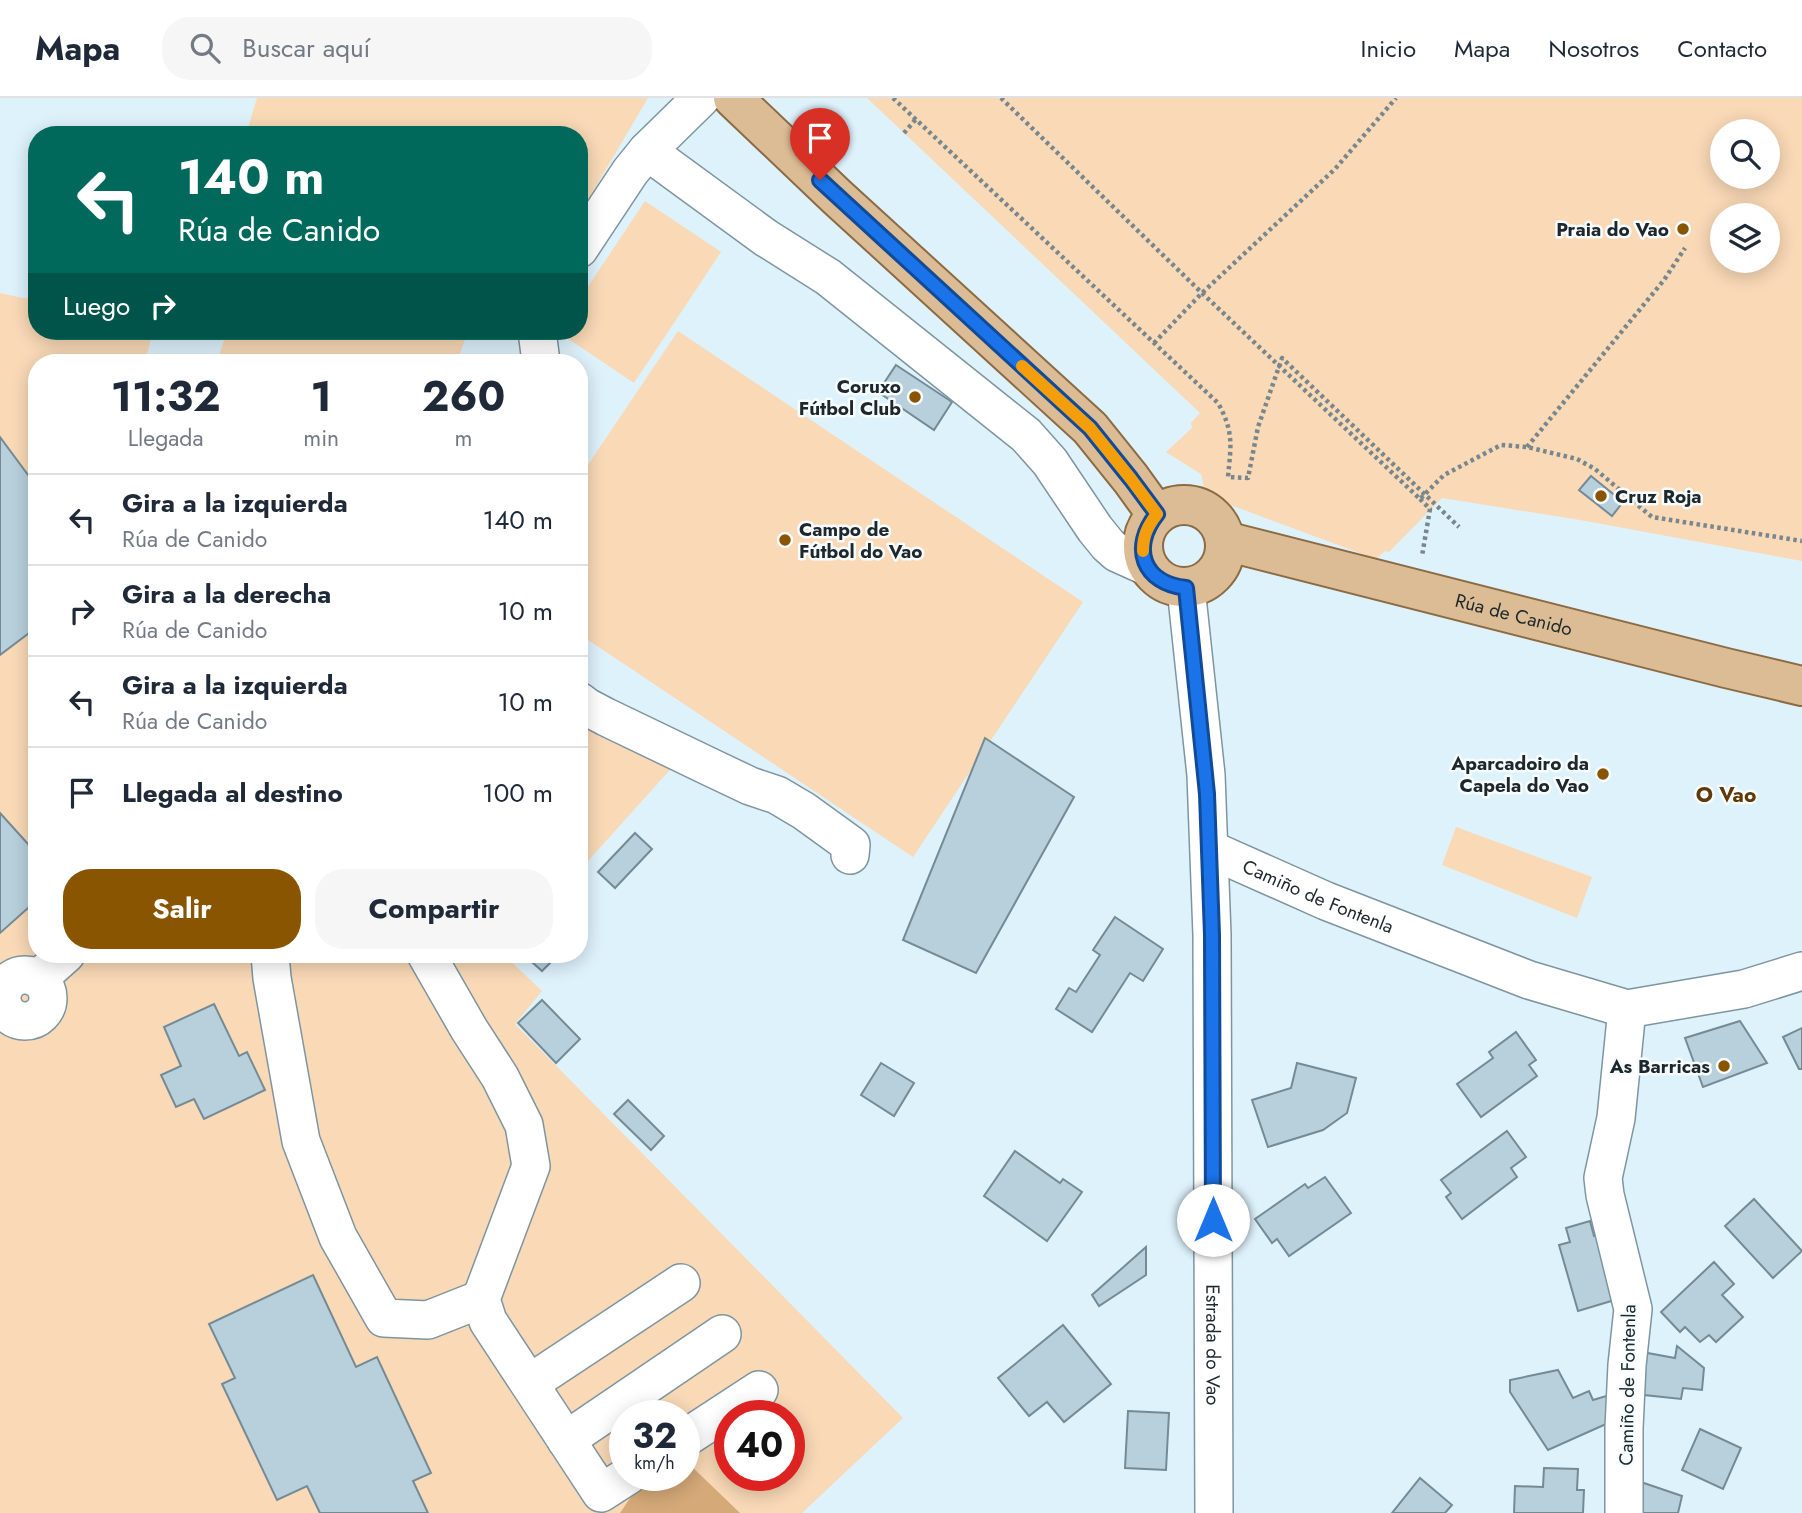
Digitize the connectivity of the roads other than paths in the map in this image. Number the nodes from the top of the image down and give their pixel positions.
1 (701, 98) edge
2 (733, 98) edge
3 (647, 150) junction
4 (588, 235) edge
5 (1157, 514) junction
6 (1225, 541) junction
7 (1148, 567) junction
8 (1186, 588) junction
9 (1802, 686) edge
10 (588, 706) edge
11 (1209, 849) junction
12 (850, 855) dead end
13 (56, 963) edge
14 (271, 963) edge
15 (431, 963) edge
16 (1802, 971) edge
17 (38, 978) dead end
18 (1627, 1009) junction
19 (681, 1283) dead end
20 (481, 1299) junction
21 (723, 1334) dead end
22 (530, 1382) junction
23 (759, 1390) dead end
24 (700, 1429) edge
25 (566, 1440) junction
26 (609, 1488) edge
27 (1214, 1513) edge
28 (1624, 1513) edge

1 - 3 street
2 - 5 main road
3 - 4 street
3 - 7 street
5 - 6 main road
5 - 7 main road
6 - 8 main road
6 - 9 main road, Rúa de Canido
7 - 8 main road
8 - 11 street, Estrada do Vao
10 - 12 street
11 - 18 street, Camiño de Fontenla
11 - 27 street, Estrada do Vao
13 - 17 street
14 - 20 street
15 - 20 street
16 - 18 street, Camiño de Fontenla
18 - 28 street, Camiño de Fontenla
19 - 22 street
20 - 22 street
21 - 25 street
22 - 25 street
23 - 24 street
25 - 26 street

